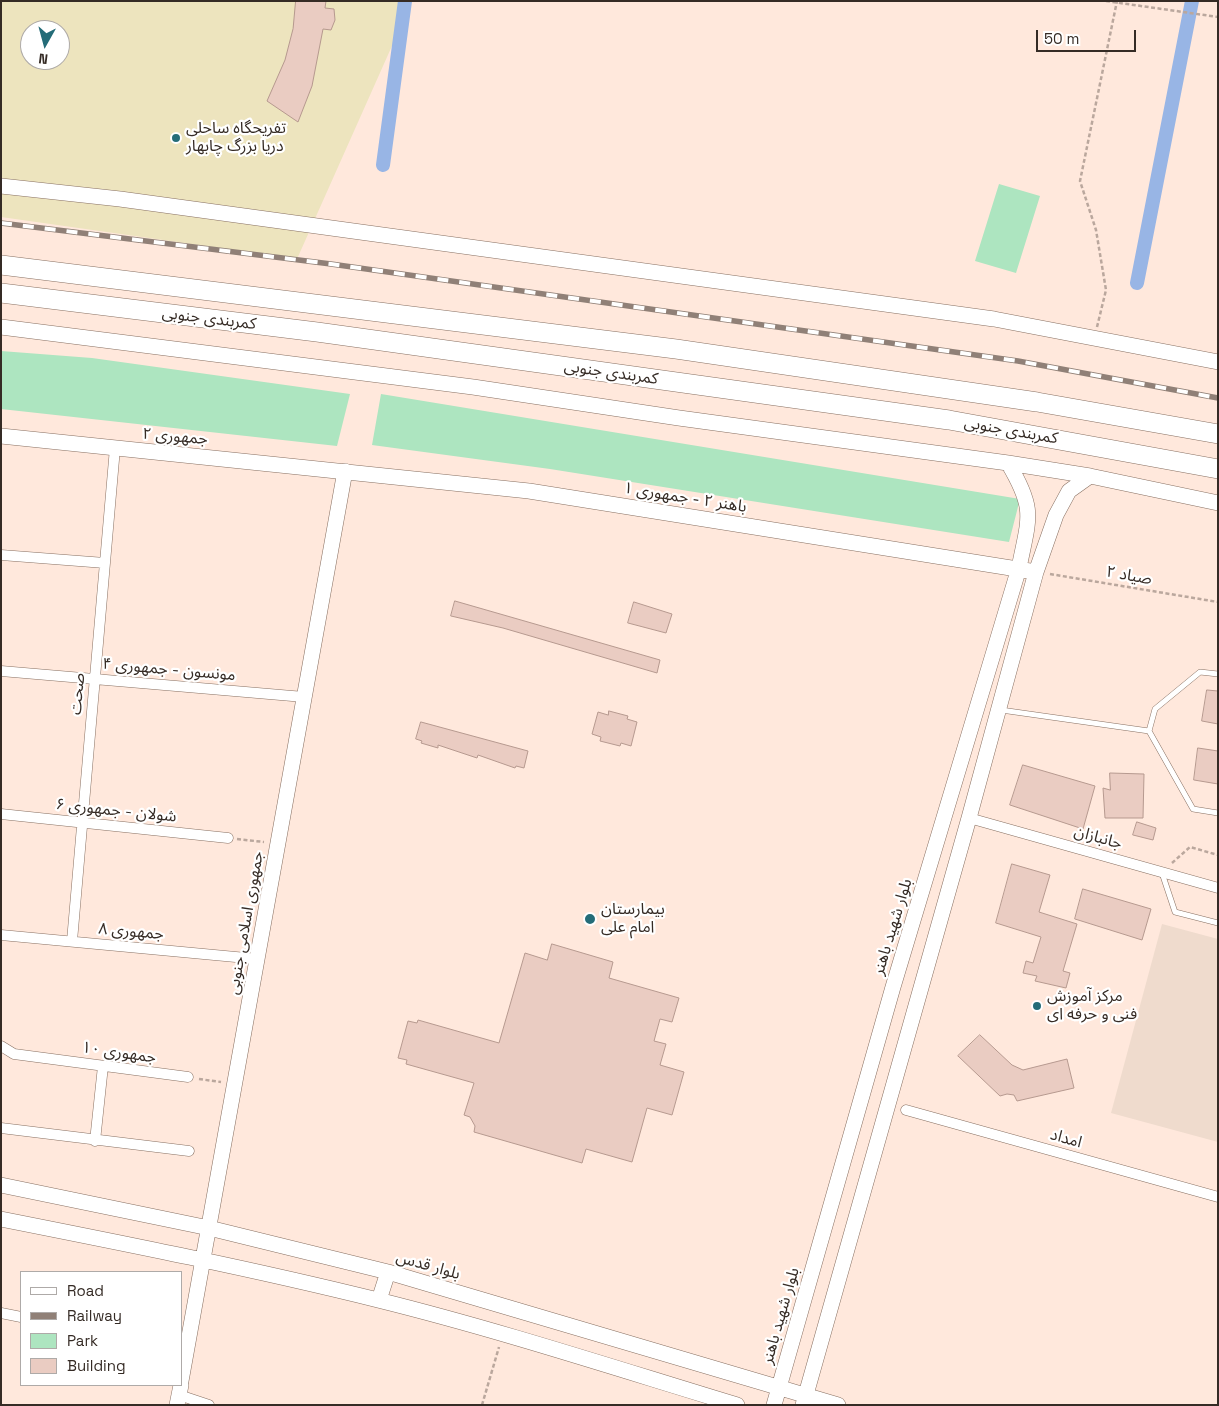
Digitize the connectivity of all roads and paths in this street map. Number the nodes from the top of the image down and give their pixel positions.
1 (1106, 1) edge
2 (1117, 2) edge
3 (1218, 17) edge
4 (1, 186) edge
5 (1, 265) edge
6 (1, 292) edge
7 (1, 327) edge
8 (1094, 338) junction
9 (1218, 362) edge
10 (1218, 434) edge
11 (1, 436) edge
12 (115, 448) junction
13 (1008, 462) junction
14 (1218, 469) edge
15 (345, 470) junction
16 (1090, 476) junction
17 (1218, 503) edge
18 (1, 554) edge
19 (105, 563) junction
20 (1019, 568) junction
21 (1036, 572) junction
22 (1218, 602) edge
23 (1, 671) edge
24 (1218, 674) edge
25 (95, 679) junction
26 (304, 697) junction
27 (998, 710) junction
28 (1149, 730) junction
29 (1218, 813) edge
30 (1, 814) edge
31 (969, 818) junction
32 (82, 823) junction
33 (228, 838) joint
34 (278, 843) junction
35 (1218, 855) edge
36 (1162, 872) junction
37 (1218, 888) edge
38 (1218, 924) edge
39 (1, 934) edge
40 (72, 941) junction
41 (257, 958) junction
42 (1, 1046) edge
43 (103, 1066) junction
44 (188, 1077) joint
45 (235, 1084) junction
46 (906, 1110) dead end
47 (1, 1128) edge
48 (95, 1141) junction
49 (189, 1151) dead end
50 (1, 1185) edge
51 (1218, 1197) edge
52 (1, 1219) edge
53 (209, 1228) junction
54 (203, 1258) junction
55 (388, 1272) junction
56 (380, 1300) junction
57 (1, 1313) edge
58 (20, 1318) edge
59 (503, 1334) junction
60 (184, 1351) edge
61 (182, 1367) edge
62 (779, 1386) junction
63 (179, 1391) edge
64 (804, 1400) edge
65 (210, 1405) edge
66 (482, 1405) edge
67 (737, 1405) edge
68 (774, 1405) edge
69 (838, 1405) edge

1 - 2 path
2 - 3 path
2 - 8 path
4 - 8 main road
5 - 10 highway, کمربندی جنوبی
6 - 14 highway, کمربندی جنوبی
7 - 13 main road
8 - 9 main road
11 - 12 main road, جمهوری ۲
12 - 15 main road, جمهوری ۲
12 - 19 street, صحت
13 - 16 main road
13 - 20 main road, بلوار شهید باهنر
15 - 20 main road, باهنر ۲ - جمهوری ۱
15 - 26 main road, جمهوری اسلامی جنوبی
16 - 17 main road
16 - 21 main road
18 - 19 street
19 - 25 street, صحت
20 - 21 main road, باهنر ۲ - جمهوری ۱
20 - 62 main road, بلوار شهید باهنر
21 - 22 path, صیاد ۲
21 - 27 main road
23 - 25 street, مونسون - جمهوری ۴
24 - 28 lane
25 - 26 street, مونسون - جمهوری ۴
25 - 32 street, صحت
26 - 34 main road, جمهوری اسلامی جنوبی
27 - 28 lane
27 - 31 main road
28 - 29 lane
30 - 32 street, شولان - جمهوری ۶
31 - 36 street, جانبازان
31 - 64 main road
32 - 33 street, شولان - جمهوری ۶
32 - 40 street, صحت
33 - 34 path
34 - 41 main road, جمهوری اسلامی جنوبی
35 - 36 path
36 - 37 street, جانبازان
36 - 38 lane
39 - 40 street, جمهوری ۸
40 - 41 street, جمهوری ۸
41 - 45 main road, جمهوری اسلامی جنوبی
42 - 43 street, جمهوری ۱۰
43 - 44 street, جمهوری ۱۰
43 - 48 street
44 - 45 path
45 - 53 main road, جمهوری اسلامی جنوبی
46 - 51 street, امداد
47 - 48 street
48 - 49 street
50 - 53 main road, بلوار قدس
52 - 54 main road
53 - 54 main road, جمهوری اسلامی جنوبی
53 - 55 main road, بلوار قدس
54 - 56 main road
54 - 60 main road, جمهوری اسلامی جنوبی
55 - 56 main road
55 - 62 main road, بلوار قدس
56 - 59 main road
57 - 58 street
59 - 66 path
59 - 67 main road
60 - 61 main road, جمهوری اسلامی جنوبی
62 - 64 main road, بلوار قدس
62 - 68 main road, بلوار شهید باهنر
63 - 65 street
64 - 69 main road, بلوار قدس

